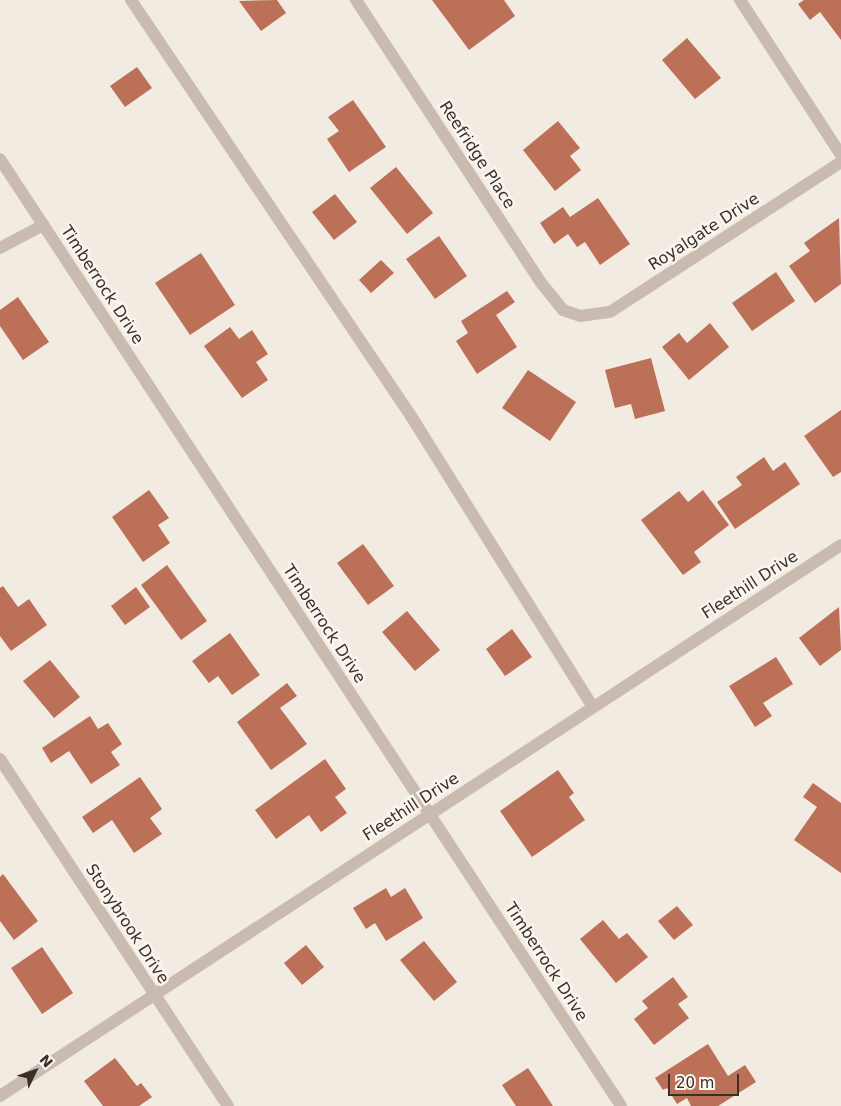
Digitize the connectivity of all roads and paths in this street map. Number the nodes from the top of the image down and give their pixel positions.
1 (131, 0) edge
2 (356, 0) edge
3 (740, 0) edge
4 (841, 155) edge
5 (0, 159) edge
6 (841, 162) edge
7 (43, 225) junction
8 (0, 248) edge
9 (580, 316) joint
10 (841, 545) edge
11 (593, 707) junction
12 (0, 759) edge
13 (430, 814) junction
14 (155, 995) junction
15 (0, 1096) edge
16 (228, 1106) edge
17 (620, 1106) edge

1 - 11 street
2 - 9 street, Reefridge Place
3 - 4 street
5 - 7 street, Timberrock Drive
6 - 9 street, Royalgate Drive
7 - 8 street
7 - 13 street, Timberrock Drive
10 - 11 street, Fleethill Drive
11 - 13 street, Fleethill Drive
12 - 14 street, Stonybrook Drive
13 - 14 street, Fleethill Drive
13 - 17 street, Timberrock Drive
14 - 15 street, Fleethill Drive
14 - 16 street, Stonybrook Drive

